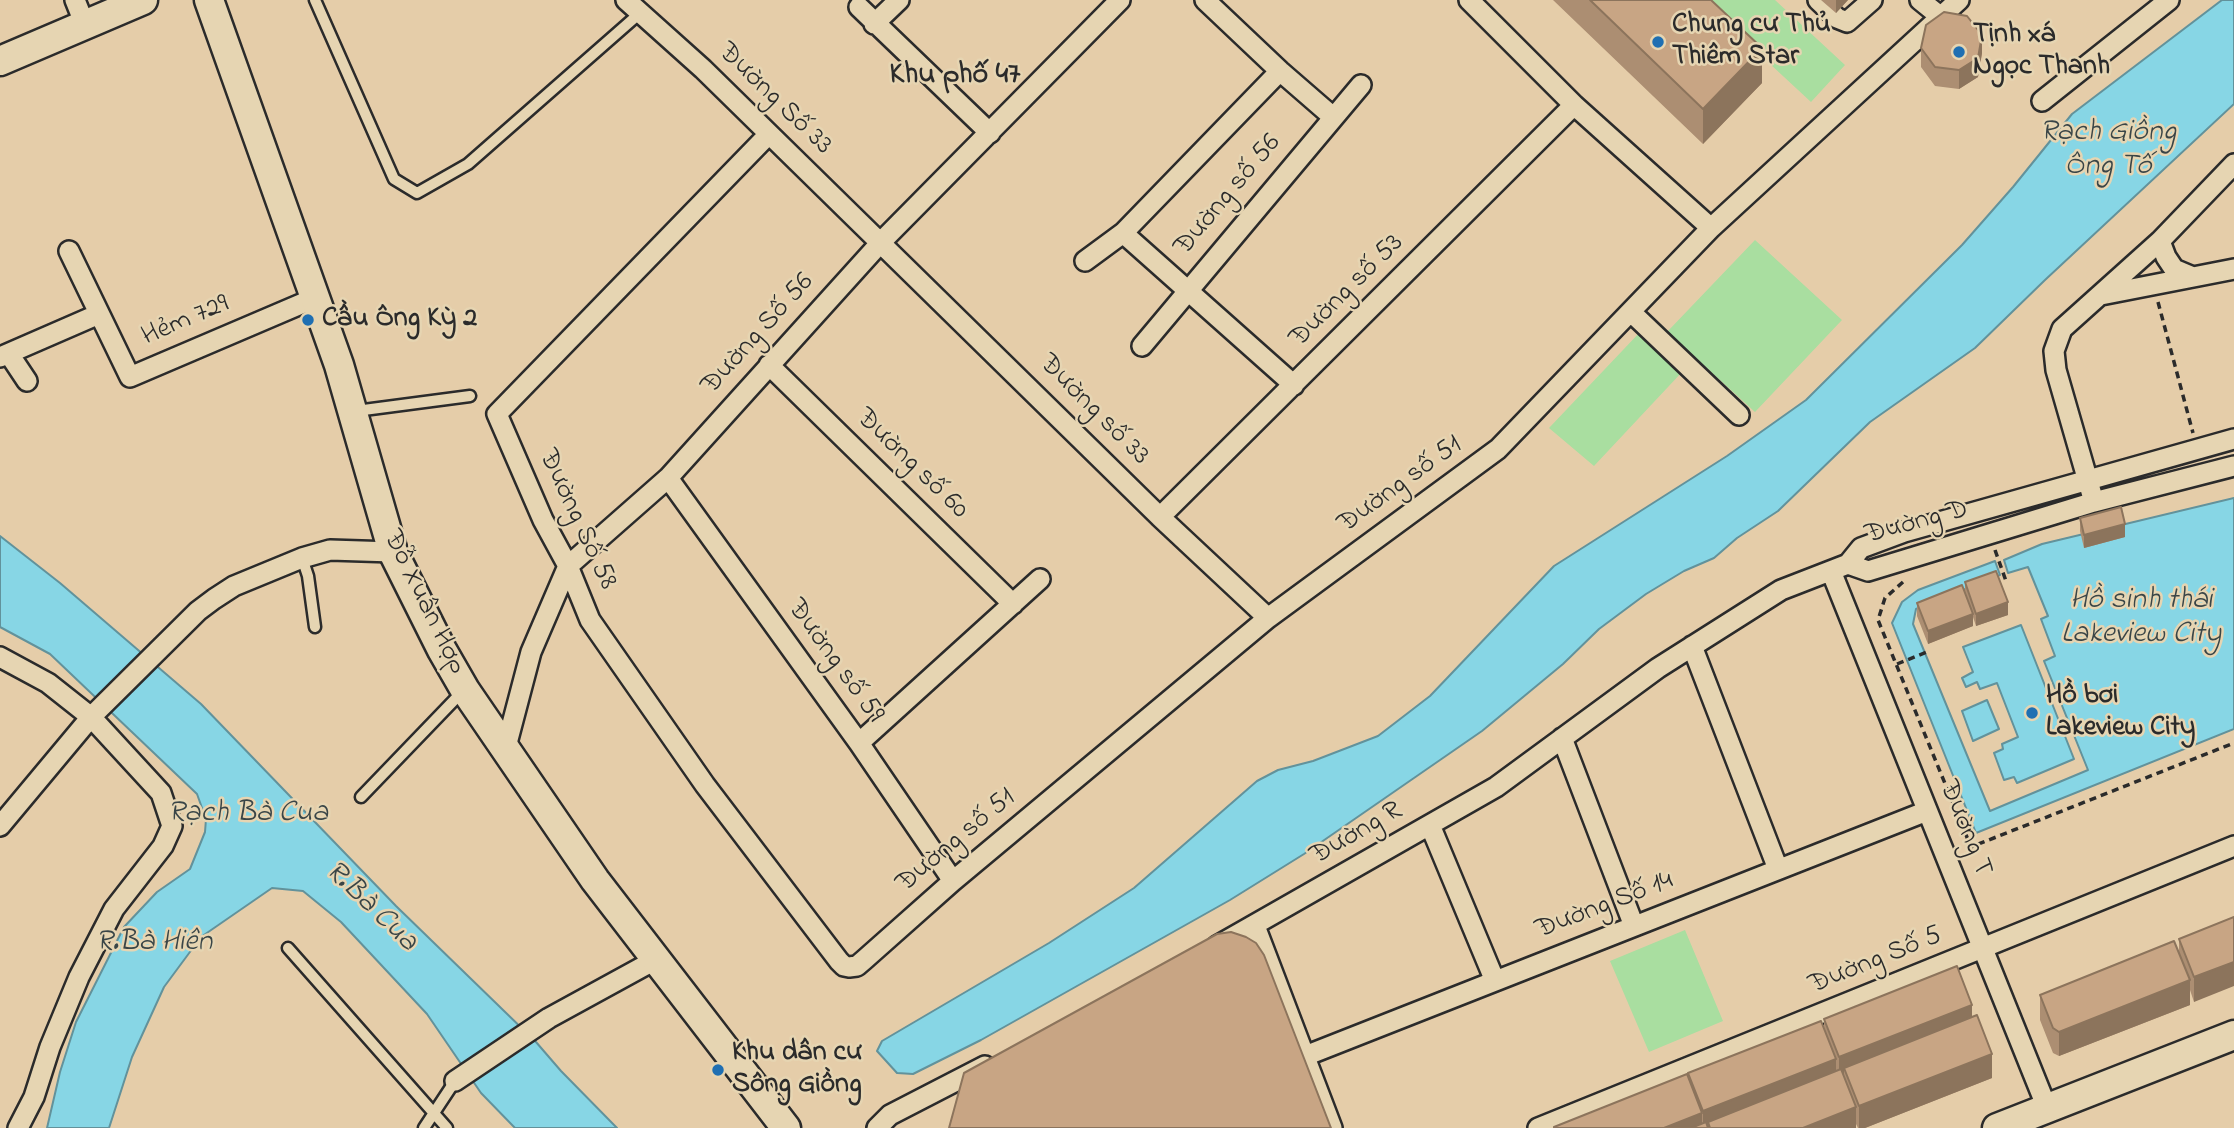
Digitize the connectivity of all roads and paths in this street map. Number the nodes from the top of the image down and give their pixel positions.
1 (209, 0) edge
2 (315, 0) edge
3 (899, 0) edge
4 (1120, 0) edge
5 (1205, 0) edge
6 (1469, 0) edge
7 (1818, 0) edge
8 (1872, 0) edge
9 (1959, 0) edge
10 (2169, 0) edge
11 (137, 1) edge
12 (1930, 5) edge
13 (633, 7) edge
14 (859, 7) dead end
15 (80, 12) edge
16 (874, 24) junction
17 (0, 61) edge
18 (1280, 71) junction
19 (1361, 85) dead end
20 (2042, 101) dead end
21 (1574, 105) junction
22 (1333, 117) junction
23 (990, 133) junction
24 (769, 134) junction
25 (2234, 163) edge
26 (1712, 228) junction
27 (1123, 233) junction
28 (881, 241) junction
29 (2160, 242) junction
30 (69, 251) dead end
31 (1086, 261) dead end
32 (2234, 269) edge
33 (2193, 277) junction
34 (2154, 285) junction
35 (1187, 290) junction
36 (2101, 295) junction
37 (315, 298) junction
38 (1631, 312) junction
39 (99, 314) junction
40 (1142, 346) dead end
41 (4, 356) edge
42 (769, 365) junction
43 (27, 381) dead end
44 (1294, 385) junction
45 (470, 396) dead end
46 (352, 411) junction
47 (1739, 415) dead end
48 (2234, 439) edge
49 (2197, 448) junction
50 (2234, 466) edge
51 (668, 478) junction
52 (2087, 480) junction
53 (2094, 502) junction
54 (1160, 517) junction
55 (2004, 545) dead end
56 (393, 552) junction
57 (302, 558) junction
58 (568, 566) junction
59 (1839, 567) junction
60 (1040, 579) dead end
61 (1905, 581) dead end
62 (2006, 581) dead end
63 (1013, 604) junction
64 (1268, 618) junction
65 (315, 627) dead end
66 (1692, 646) junction
67 (1927, 652) dead end
68 (0, 657) edge
69 (1896, 665) junction
70 (465, 690) junction
71 (90, 717) junction
72 (1562, 738) junction
73 (859, 743) junction
74 (2234, 743) edge
75 (506, 747) junction
76 (361, 797) dead end
77 (1927, 811) junction
78 (1430, 825) junction
79 (0, 826) edge
80 (2234, 846) edge
81 (1778, 869) junction
82 (953, 881) junction
83 (1255, 926) junction
84 (1634, 926) junction
85 (288, 948) dead end
86 (1982, 949) junction
87 (1197, 956) edge
88 (654, 960) junction
89 (839, 961) joint
90 (1495, 981) junction
91 (2234, 1035) edge
92 (1305, 1056) junction
93 (997, 1060) edge
94 (455, 1081) joint
95 (2047, 1108) junction
96 (434, 1114) junction
97 (18, 1128) edge
98 (424, 1128) edge
99 (447, 1128) edge
100 (786, 1128) edge
101 (877, 1128) edge
102 (1332, 1128) edge
103 (1538, 1128) edge
104 (1997, 1128) edge

1 - 37 main road, Đỗ Xuân Hợp
2 - 13 lane
3 - 16 street
4 - 23 street, Đường Số 56
5 - 18 street
6 - 21 street
7 - 8 street
9 - 12 street, Đường số 51
10 - 20 street
11 - 15 main road
12 - 26 street, Đường số 51
13 - 24 street, Đường Số 33
14 - 16 street
15 - 17 main road
16 - 23 street
18 - 22 street
18 - 27 street
19 - 22 street, Đường số 56
21 - 26 street
21 - 44 street, Đường số 53
22 - 35 street, Đường số 56
23 - 28 street, Đường Số 56
24 - 28 street, Đường Số 33
24 - 58 street, Đường Số 58
25 - 29 street
26 - 38 street, Đường số 51
27 - 31 street
27 - 35 street
28 - 42 street, Đường Số 56
28 - 54 street, Đường số 33
29 - 33 street
29 - 36 street
30 - 39 street, Hẻm 729
32 - 33 street
33 - 34 street
34 - 36 street
34 - 49 path
35 - 40 street, Đường số 56
35 - 44 street
36 - 52 street
37 - 39 street, Hẻm 729
37 - 46 main road, Đỗ Xuân Hợp
38 - 47 street
38 - 64 street, Đường số 51
39 - 41 street
41 - 43 street
42 - 51 street, Đường Số 56
42 - 63 street, Đường số 60
44 - 54 street, Đường số 53
45 - 46 lane
46 - 56 main road, Đỗ Xuân Hợp
48 - 49 street, Đường D
49 - 52 street, Đường D
50 - 53 street, Đường D
51 - 58 street, Đường Số 56
51 - 73 street, Đường số 59
52 - 53 street
52 - 59 street, Đường D
53 - 59 street, Đường D
54 - 64 street, Đường số 33
55 - 62 path
56 - 57 street
56 - 70 main road, Đỗ Xuân Hợp
57 - 65 lane
57 - 71 street
58 - 75 street, Đường Số 56
58 - 89 street, Đường Số 58
59 - 66 street, Đường R
59 - 77 street, Đường T
60 - 63 street
61 - 69 path
63 - 73 street
64 - 82 street, Đường số 51
66 - 72 street, Đường R
66 - 81 street
67 - 69 path
68 - 71 street
69 - 74 path
70 - 75 main road, Đỗ Xuân Hợp
70 - 76 lane
71 - 79 street
71 - 97 street
72 - 78 street, Đường R
72 - 84 street
73 - 82 street, Đường số 59
75 - 88 main road, Đỗ Xuân Hợp
77 - 81 street, Đường Số 14
77 - 86 street, Đường T
78 - 83 street, Đường R
78 - 90 street
80 - 86 street, Đường Số 5
81 - 84 street, Đường Số 14
82 - 89 street, Đường số 51
83 - 87 street, Đường R
83 - 92 street
84 - 90 street, Đường Số 14
85 - 96 lane
86 - 95 street, Đường T
86 - 103 street, Đường Số 5
88 - 94 street
88 - 100 main road, Đỗ Xuân Hợp
90 - 92 street, Đường Số 14
91 - 95 main road
92 - 102 street
93 - 101 street
94 - 96 lane
95 - 104 main road
96 - 98 lane
96 - 99 lane

